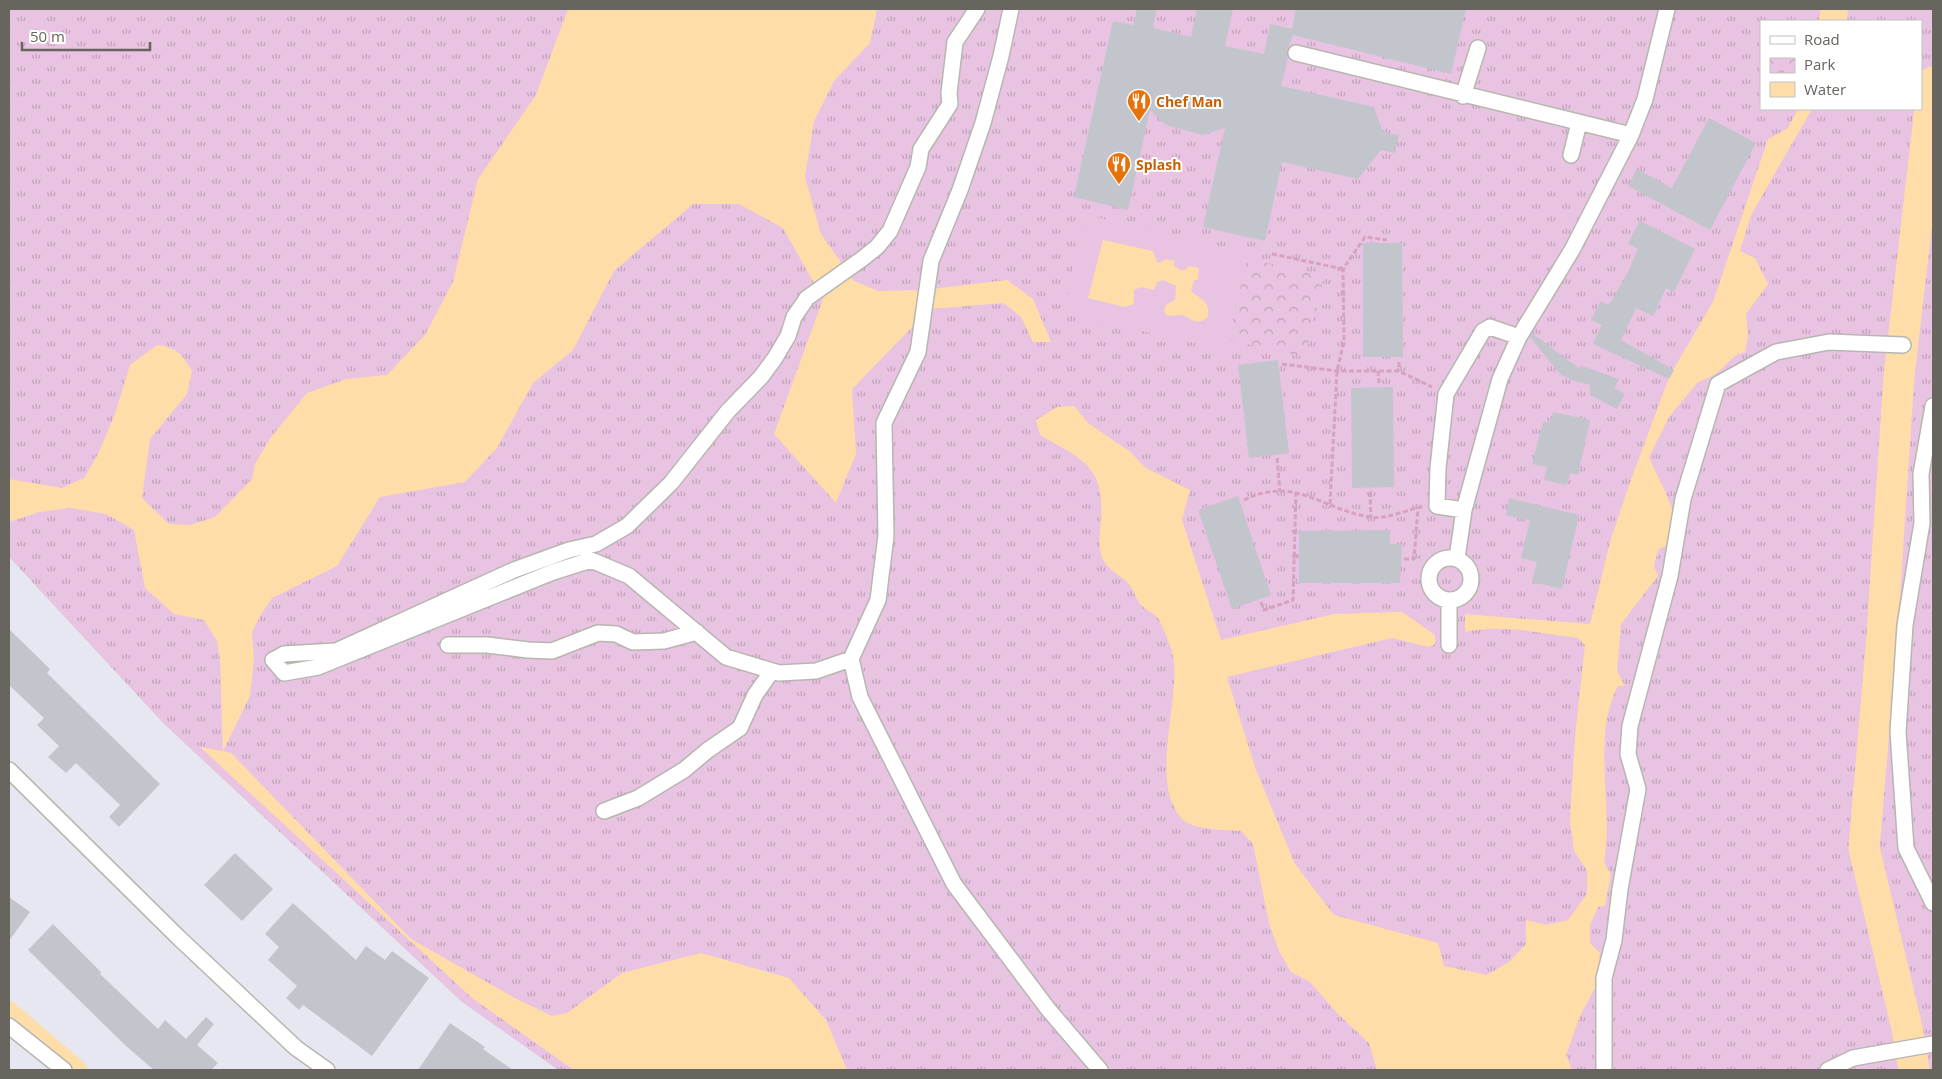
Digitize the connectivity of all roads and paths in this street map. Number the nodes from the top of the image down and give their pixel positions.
1 (977, 9) edge
2 (1011, 9) edge
3 (1667, 9) edge
4 (1478, 48) dead end
5 (1296, 53) dead end
6 (1463, 96) junction
7 (1579, 123) junction
8 (1631, 135) junction
9 (1571, 155) dead end
10 (1387, 240) dead end
11 (1272, 254) dead end
12 (1343, 269) junction
13 (1519, 337) junction
14 (1903, 345) dead end
15 (1399, 362) dead end
16 (1282, 364) dead end
17 (1337, 371) junction
18 (1378, 371) junction
19 (1400, 371) junction
20 (1379, 383) dead end
21 (1446, 394) junction
22 (1933, 406) edge
23 (1277, 458) dead end
24 (1280, 492) junction
25 (1296, 492) junction
26 (1370, 492) dead end
27 (1244, 500) dead end
28 (1330, 504) junction
29 (1436, 506) junction
30 (1418, 508) junction
31 (1464, 510) junction
32 (1371, 518) junction
33 (1294, 556) junction
34 (1299, 556) dead end
35 (1457, 558) junction
36 (1404, 559) dead end
37 (1261, 602) dead end
38 (1449, 607) junction
39 (696, 632) junction
40 (448, 645) dead end
41 (1449, 645) dead end
42 (851, 659) junction
43 (772, 671) junction
44 (9, 770) edge
45 (604, 811) dead end
46 (1933, 903) edge
47 (9, 1026) edge
48 (1933, 1044) edge
49 (64, 1070) edge
50 (327, 1070) edge
51 (1100, 1070) edge
52 (1604, 1070) edge
53 (1828, 1070) edge

1 - 39 street
2 - 42 street
3 - 8 street
4 - 6 street
5 - 6 street
6 - 7 street
7 - 8 street
7 - 9 street
8 - 13 street
10 - 12 path
11 - 12 path
12 - 17 path
13 - 21 street
13 - 31 street
14 - 52 street
15 - 19 path
16 - 17 path
17 - 18 path
17 - 28 path
18 - 19 path
18 - 20 path
19 - 21 path
21 - 29 street
22 - 46 street
23 - 24 path
24 - 25 path
24 - 27 path
25 - 28 path
25 - 33 path
26 - 32 path
28 - 32 path
29 - 30 path
29 - 31 street
30 - 32 path
30 - 36 path
31 - 35 street
33 - 34 path
33 - 37 path
35 - 38 street
35 - 38 street
38 - 41 street
39 - 40 street
39 - 43 street
42 - 43 street
42 - 51 street
43 - 45 street
44 - 50 street
47 - 49 street
48 - 53 street

